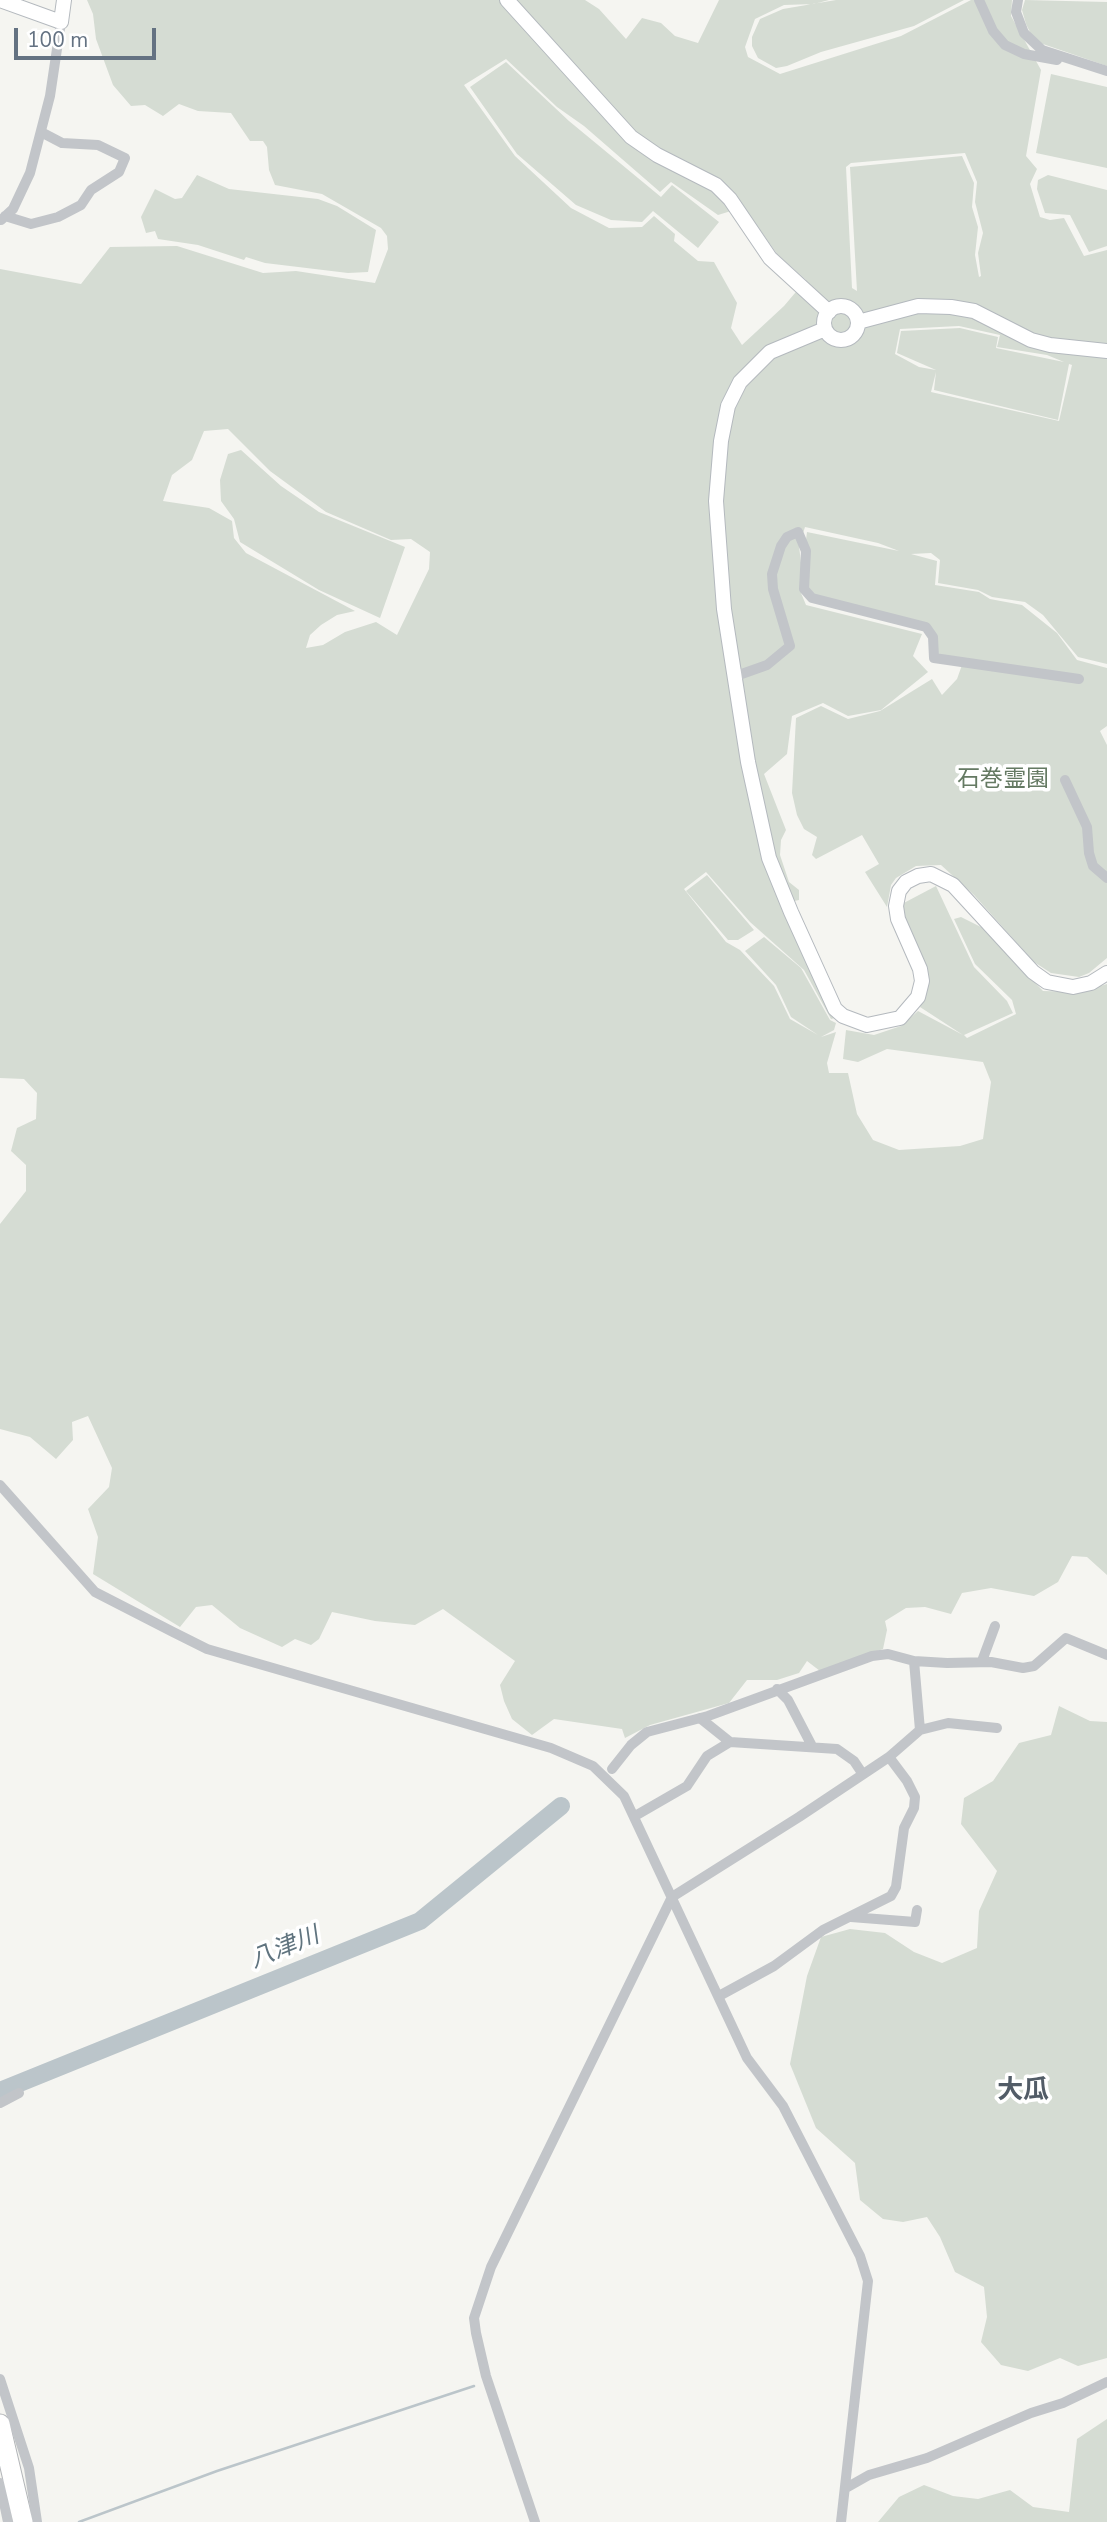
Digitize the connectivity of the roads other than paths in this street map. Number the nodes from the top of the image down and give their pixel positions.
1 (0, 0) edge
2 (64, 0) edge
3 (507, 0) edge
4 (979, 0) edge
5 (1018, 0) edge
6 (61, 22) junction
7 (1067, 60) junction
8 (1107, 71) edge
9 (41, 132) junction
10 (3, 219) edge
11 (829, 312) junction
12 (858, 322) junction
13 (825, 329) junction
14 (1107, 351) edge
15 (736, 676) junction
16 (1079, 680) dead end
17 (1065, 780) dead end
18 (1107, 878) edge
19 (1107, 973) edge
20 (0, 1485) edge
21 (995, 1626) dead end
22 (1107, 1655) edge
23 (914, 1661) junction
24 (982, 1661) junction
25 (777, 1689) junction
26 (700, 1718) junction
27 (997, 1728) dead end
28 (920, 1730) junction
29 (730, 1741) junction
30 (812, 1746) junction
31 (889, 1756) junction
32 (612, 1769) dead end
33 (862, 1773) junction
34 (635, 1816) junction
35 (672, 1897) junction
36 (917, 1910) dead end
37 (848, 1917) junction
38 (719, 1996) junction
39 (19, 2093) dead end
40 (0, 2102) edge
41 (0, 2379) edge
42 (1107, 2382) edge
43 (0, 2424) edge
44 (0, 2483) edge
45 (846, 2488) junction
46 (8, 2522) edge
47 (23, 2522) edge
48 (37, 2522) edge
49 (535, 2522) edge
50 (841, 2522) edge

1 - 6 street
2 - 6 street
3 - 11 street
4 - 7 street
5 - 7 street
6 - 9 street
7 - 8 street
9 - 10 street
9 - 10 street
11 - 12 street
11 - 13 street
12 - 13 street
12 - 14 street
13 - 15 street
15 - 16 street
15 - 19 street
17 - 18 street
20 - 34 street
21 - 24 street
22 - 24 street
23 - 24 street
23 - 25 street
23 - 28 street
25 - 26 street
25 - 30 street
26 - 29 street
26 - 32 street
27 - 28 street
28 - 31 street
29 - 30 street
29 - 34 street
30 - 33 street
31 - 33 street
31 - 37 street
33 - 35 street
34 - 35 street
35 - 38 street
35 - 49 street
36 - 37 street
37 - 38 street
38 - 45 street
39 - 40 street
41 - 48 street
42 - 45 street
43 - 47 highway
44 - 46 street
45 - 50 street

